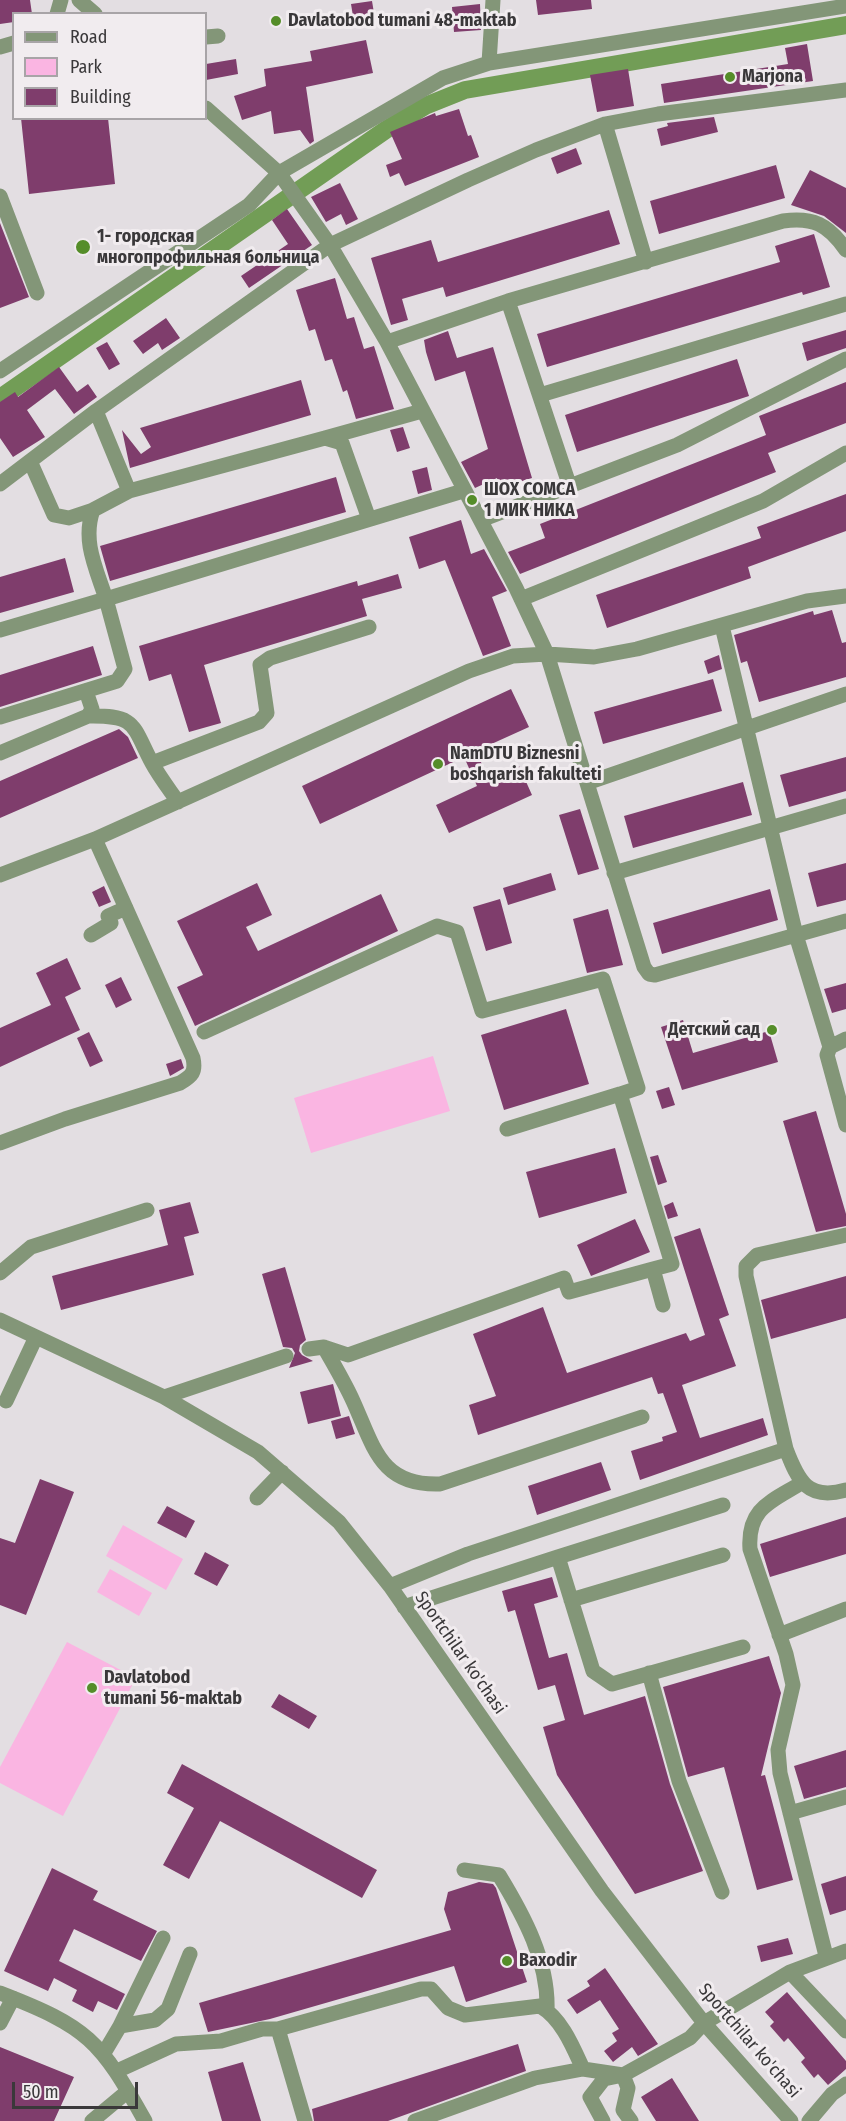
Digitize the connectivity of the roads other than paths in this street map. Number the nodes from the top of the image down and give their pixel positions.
1 (79, 0) edge
2 (493, 0) edge
3 (846, 6) edge
4 (92, 12) edge
5 (489, 63) junction
6 (846, 90) edge
7 (207, 109) edge
8 (605, 124) junction
9 (279, 173) junction
10 (0, 196) edge
11 (330, 245) junction
12 (846, 250) edge
13 (646, 262) junction
14 (37, 293) dead end
15 (508, 301) junction
16 (846, 304) edge
17 (387, 342) junction
18 (846, 359) edge
19 (0, 371) edge
20 (540, 395) junction
21 (96, 411) junction
22 (422, 411) junction
23 (324, 438) junction
24 (846, 453) edge
25 (30, 461) junction
26 (0, 484) edge
27 (570, 487) junction
28 (129, 491) junction
29 (463, 491) junction
30 (93, 510) junction
31 (369, 519) junction
32 (481, 520) junction
33 (846, 596) edge
34 (521, 598) junction
35 (106, 599) junction
36 (722, 626) junction
37 (369, 627) dead end
38 (0, 630) edge
39 (547, 654) junction
40 (86, 691) junction
41 (846, 694) edge
42 (88, 716) junction
43 (0, 717) edge
44 (748, 729) junction
45 (0, 753) edge
46 (152, 763) junction
47 (587, 783) junction
48 (178, 802) junction
49 (846, 806) edge
50 (769, 830) junction
51 (95, 839) junction
52 (614, 873) junction
53 (0, 875) edge
54 (126, 908) junction
55 (846, 921) edge
56 (91, 935) dead end
57 (796, 935) junction
58 (204, 1032) dead end
59 (846, 1039) edge
60 (830, 1047) junction
61 (620, 1094) junction
62 (846, 1125) edge
63 (507, 1129) dead end
64 (0, 1143) edge
65 (147, 1210) dead end
66 (846, 1235) edge
67 (653, 1269) junction
68 (0, 1273) edge
69 (663, 1305) dead end
70 (0, 1320) edge
71 (36, 1336) junction
72 (286, 1356) dead end
73 (164, 1397) junction
74 (6, 1401) dead end
75 (642, 1417) dead end
76 (786, 1449) junction
77 (282, 1473) junction
78 (803, 1482) junction
79 (846, 1490) edge
80 (257, 1498) dead end
81 (723, 1505) dead end
82 (723, 1555) dead end
83 (558, 1557) junction
84 (390, 1586) junction
85 (571, 1600) junction
86 (404, 1607) junction
87 (846, 1609) edge
88 (779, 1635) junction
89 (743, 1647) dead end
90 (649, 1673) junction
91 (846, 1797) edge
92 (790, 1813) junction
93 (464, 1870) dead end
94 (722, 1892) dead end
95 (164, 1938) dead end
96 (846, 1951) edge
97 (190, 1954) dead end
98 (826, 1956) junction
99 (790, 1972) junction
100 (7, 1996) edge
101 (547, 2011) junction
102 (0, 2023) edge
103 (704, 2023) junction
104 (120, 2026) junction
105 (278, 2029) junction
106 (846, 2031) edge
107 (104, 2053) junction
108 (584, 2069) junction
109 (117, 2071) junction
110 (623, 2074) junction
111 (846, 2084) edge
112 (128, 2091) junction
113 (92, 2121) edge
114 (145, 2121) edge
115 (304, 2121) edge
116 (415, 2121) edge
117 (603, 2121) edge
118 (631, 2121) edge
119 (791, 2121) edge
120 (808, 2121) edge

1 - 4 street
2 - 5 street
3 - 5 street
5 - 9 street
6 - 8 street
7 - 9 street
8 - 11 street
8 - 13 street
9 - 11 street
9 - 19 street
10 - 14 street
11 - 17 street
11 - 21 street
12 - 13 street
13 - 15 street
15 - 17 street
15 - 20 street
16 - 20 street
17 - 22 street
18 - 27 street
20 - 27 street
21 - 25 street
21 - 28 street
22 - 23 street
22 - 29 street
23 - 28 street
23 - 31 street
24 - 34 street
25 - 26 street
25 - 30 street
27 - 32 street
28 - 30 street
29 - 31 street
29 - 32 street
30 - 35 street
31 - 35 street
32 - 34 street
33 - 36 street
34 - 39 street
35 - 38 street
35 - 40 street
36 - 39 street
36 - 44 street
37 - 46 street
39 - 47 street
39 - 48 street
40 - 42 street
40 - 43 street
41 - 44 street
42 - 45 street
42 - 46 street
44 - 47 street
44 - 50 street
46 - 48 street
47 - 52 street
48 - 51 street
49 - 50 street
50 - 52 street
50 - 57 street
51 - 53 street
51 - 54 street
52 - 57 street
54 - 56 street
54 - 64 street
55 - 57 street
57 - 60 street
58 - 61 street
59 - 60 street
60 - 62 street
61 - 63 street
61 - 67 street
65 - 68 street
66 - 76 street
67 - 69 street
67 - 75 street
70 - 71 street, Sportchilar ko'chasi
71 - 73 street, Sportchilar ko'chasi
71 - 74 street
72 - 73 street
73 - 77 street, Sportchilar ko'chasi
76 - 78 street
76 - 84 street
77 - 80 street
77 - 84 street, Sportchilar ko'chasi
78 - 79 street
78 - 88 street
81 - 83 street
82 - 85 street
83 - 85 street
83 - 86 street
84 - 86 street, Sportchilar ko'chasi
85 - 90 street
86 - 103 street, Sportchilar ko'chasi
87 - 88 street
88 - 92 street
89 - 90 street
90 - 94 street
91 - 92 street
92 - 98 street
93 - 101 street
95 - 104 street
96 - 98 street
97 - 104 street
98 - 99 street
99 - 103 street
99 - 106 street
100 - 102 street
100 - 107 street
101 - 105 street
101 - 108 street
103 - 110 street
103 - 119 street, Sportchilar ko'chasi
104 - 107 street
105 - 109 street
105 - 115 street
107 - 109 street
108 - 110 street
108 - 116 street
109 - 112 street
110 - 117 street
110 - 118 street
111 - 120 street
112 - 113 street
112 - 114 street

